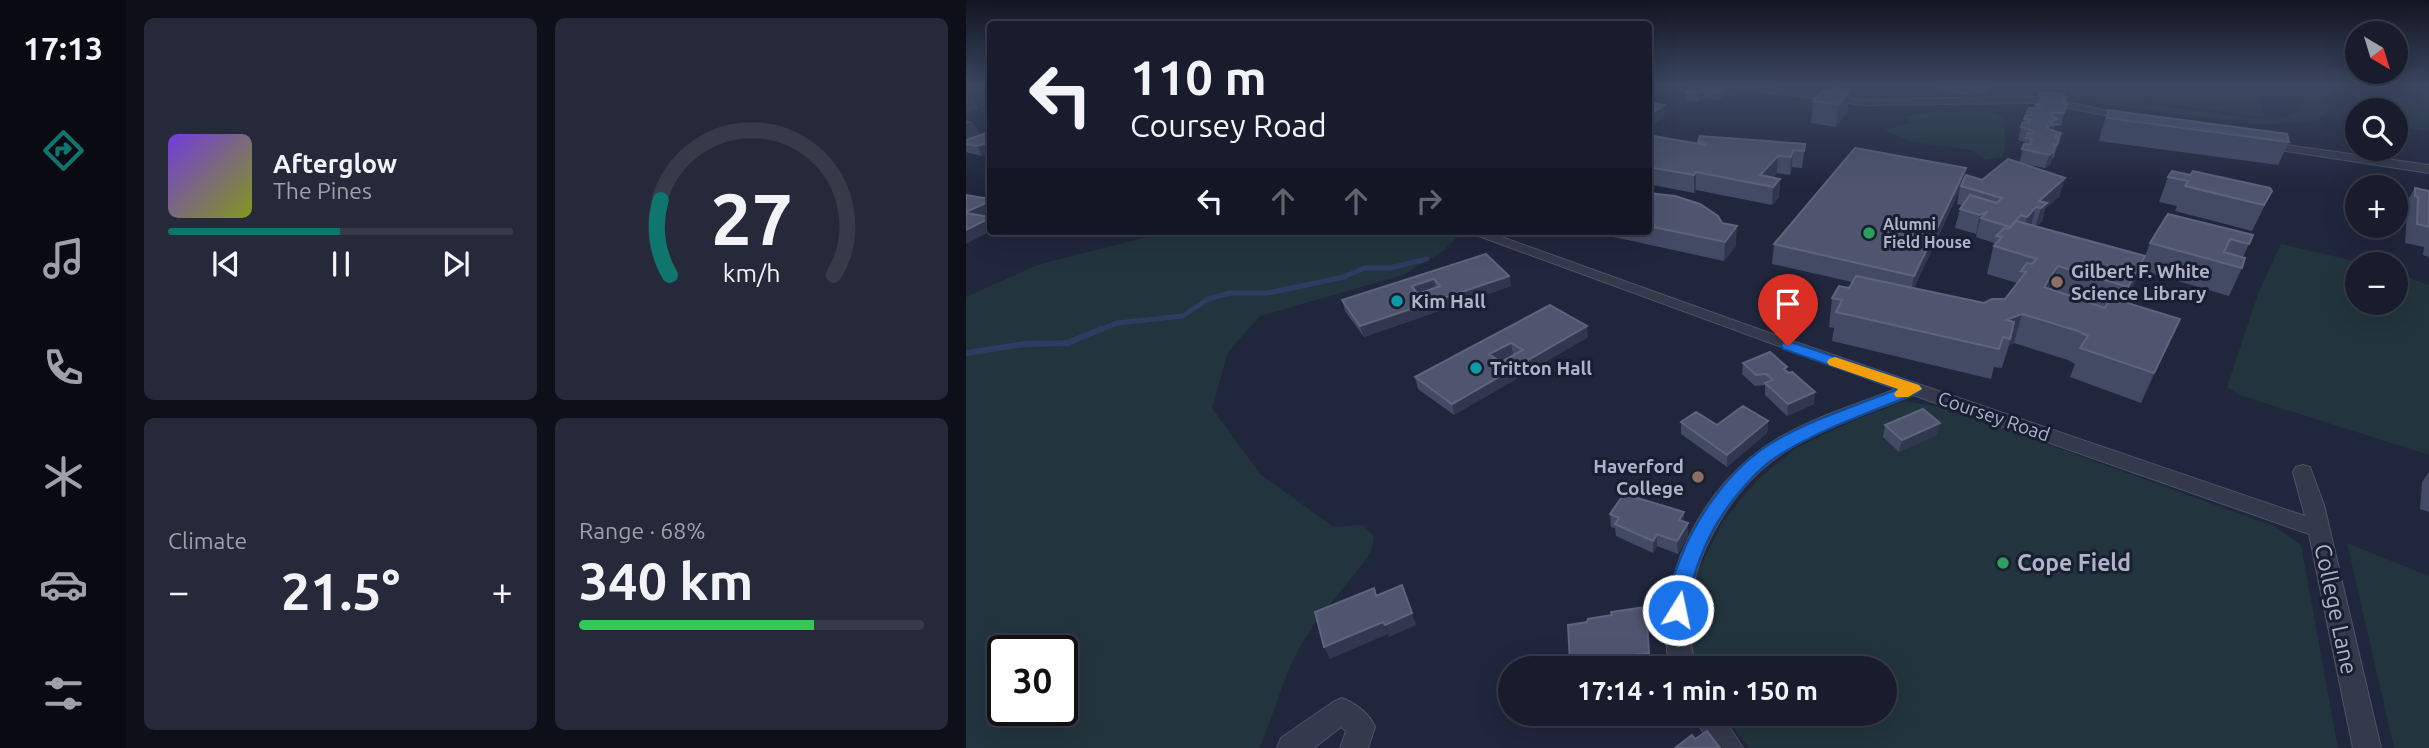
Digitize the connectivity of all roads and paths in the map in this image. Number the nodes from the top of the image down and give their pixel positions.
1 (2250, 142) edge
2 (2429, 169) edge
3 (1483, 235) edge
4 (1913, 389) junction
5 (2303, 472) dead end
6 (2318, 529) junction
7 (1680, 656) edge
8 (1713, 726) edge
9 (1291, 748) edge
10 (1354, 748) edge
11 (1729, 748) edge
12 (2367, 748) edge

1 - 2 street
3 - 4 street, Coursey Road
4 - 6 street, Coursey Road
4 - 7 street
5 - 6 street, College Lane
6 - 12 street, College Lane
8 - 11 street
9 - 10 street

